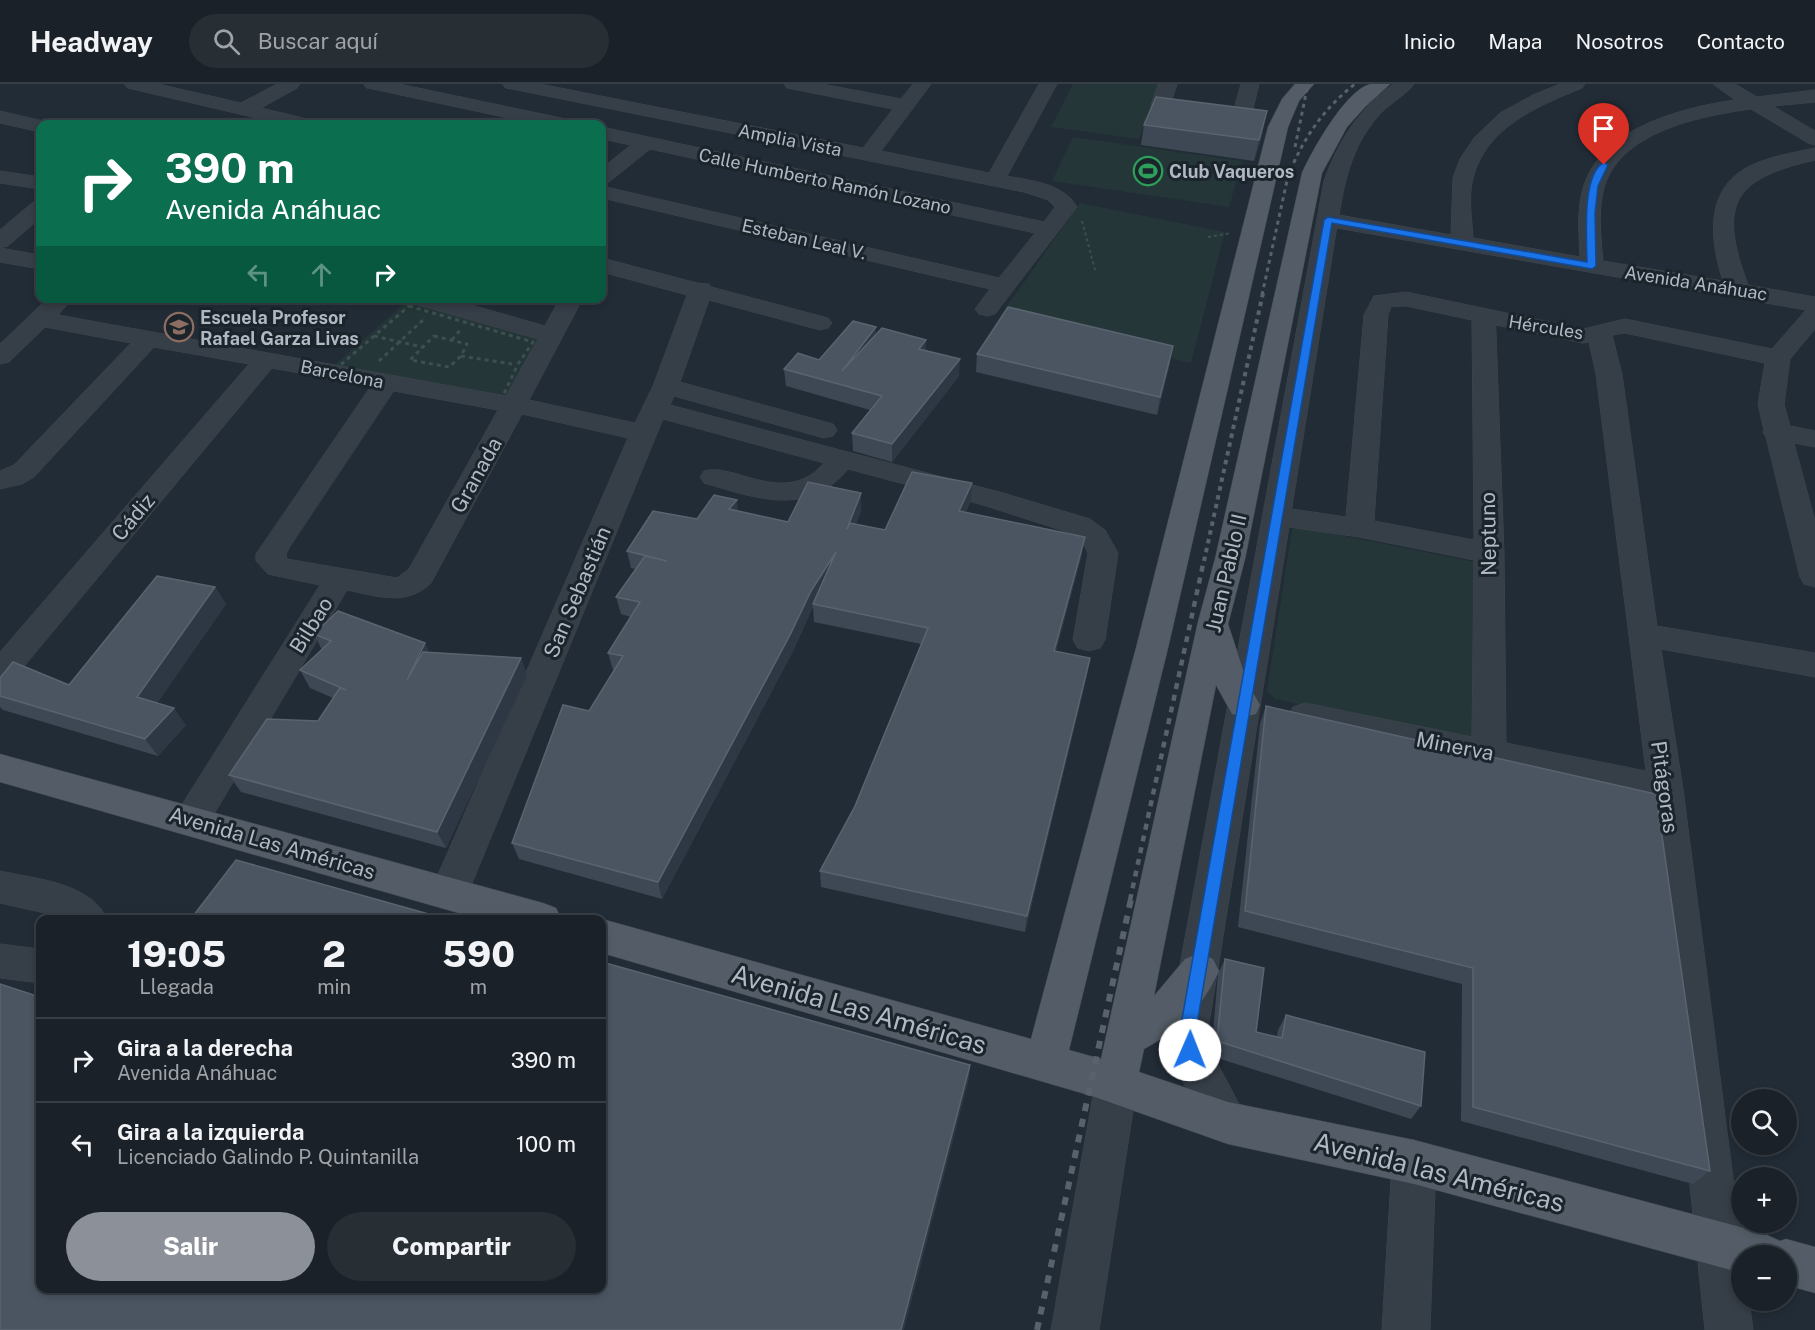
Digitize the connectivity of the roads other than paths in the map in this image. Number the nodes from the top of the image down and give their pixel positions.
1 (134, 84) edge
2 (291, 84) edge
3 (373, 84) edge
4 (512, 84) edge
5 (922, 84) edge
6 (1048, 84) edge
7 (1168, 84) edge
8 (1250, 84) edge
9 (1305, 84) edge
10 (1381, 84) edge
11 (1405, 84) edge
12 (1576, 84) edge
13 (1722, 84) edge
14 (802, 85) edge
15 (579, 90) edge
16 (1815, 96) edge
17 (1754, 103) junction
18 (907, 106) junction
19 (627, 109) junction
20 (243, 110) junction
21 (0, 117) edge
22 (287, 120) edge
23 (542, 120) edge
24 (606, 124) edge
25 (36, 125) edge
26 (606, 134) edge
27 (1815, 139) edge
28 (646, 143) junction
29 (1815, 154) edge
30 (868, 155) junction
31 (606, 175) edge
32 (0, 177) edge
33 (995, 180) junction
34 (36, 182) edge
35 (606, 193) edge
36 (36, 211) edge
37 (1328, 220) junction
38 (1048, 229) junction
39 (0, 241) edge
40 (1462, 244) junction
41 (0, 255) edge
42 (36, 261) edge
43 (606, 266) edge
44 (1592, 266) junction
45 (1006, 286) junction
46 (701, 290) junction
47 (1738, 290) junction
48 (57, 303) edge
49 (569, 303) edge
50 (1815, 303) edge
51 (425, 306) edge
52 (987, 309) dead end
53 (1815, 314) edge
54 (1484, 316) junction
55 (41, 318) junction
56 (820, 323) dead end
57 (1599, 332) junction
58 (552, 335) junction
59 (149, 338) junction
60 (0, 357) edge
61 (1778, 358) junction
62 (266, 360) junction
63 (376, 378) junction
64 (515, 405) junction
65 (655, 409) junction
66 (824, 430) dead end
67 (1776, 432) junction
68 (1815, 439) edge
69 (842, 459) junction
70 (714, 477) dead end
71 (0, 480) edge
72 (1275, 516) junction
73 (1359, 528) junction
74 (1489, 554) junction
75 (1815, 577) edge
76 (339, 579) junction
77 (1213, 622) junction
78 (1643, 635) junction
79 (1089, 640) dead end
80 (1815, 665) edge
81 (0, 674) edge
82 (1245, 705) junction
83 (1488, 752) junction
84 (0, 768) edge
85 (1666, 789) junction
86 (191, 821) junction
87 (0, 887) edge
88 (450, 893) junction
89 (86, 915) edge
90 (526, 915) edge
91 (606, 937) edge
92 (0, 962) edge
93 (36, 966) edge
94 (1199, 971) junction
95 (1124, 1039) junction
96 (1045, 1062) junction
97 (1116, 1085) junction
98 (1228, 1123) junction
99 (1414, 1162) junction
100 (1718, 1243) junction
101 (1731, 1247) edge
102 (1797, 1265) edge
103 (1815, 1270) edge
104 (1075, 1330) edge
105 (1406, 1330) edge
106 (1729, 1330) edge

1 - 20 street
2 - 20 street
3 - 23 street
4 - 15 street, Amplia Vista
5 - 18 street
6 - 33 street
7 - 8 street
9 - 96 main road
10 - 77 main road, Juan Pablo II
11 - 37 street
12 - 40 street
13 - 17 street
14 - 18 street
15 - 19 street, Amplia Vista
16 - 17 street
17 - 27 street
17 - 44 street
18 - 30 street
19 - 24 street
19 - 30 street, Amplia Vista
20 - 22 street
21 - 25 street
26 - 28 street, Calle Humberto Ramón Lozano
28 - 31 street
28 - 38 street, Calle Humberto Ramón Lozano
29 - 47 street
30 - 33 street, Amplia Vista
32 - 34 street
33 - 38 street, Amplia Vista
35 - 45 street, Esteban Leal V.
36 - 39 street
37 - 40 street, Avenida Anáhuac
37 - 72 street
38 - 45 street
40 - 44 street, Avenida Anáhuac
41 - 42 street
43 - 46 street
44 - 47 street, Avenida Anáhuac
45 - 52 street
46 - 56 street
46 - 65 street, San Sebastián
47 - 50 street, Avenida Anáhuac
48 - 55 street
49 - 58 street, Granada
51 - 58 street
53 - 61 street
54 - 57 street, Hércules
54 - 73 street, Hércules
54 - 74 street, Neptuno
55 - 59 street, Barcelona
55 - 60 street
57 - 61 street, Hércules
57 - 78 street, Pitágoras
58 - 64 street, Granada
59 - 62 street, Barcelona
59 - 71 street
61 - 67 street
62 - 63 street, Barcelona
62 - 81 street, Cádiz
63 - 64 street, Barcelona
63 - 76 street, Bilbao
64 - 65 street, Barcelona
64 - 76 street, Granada
65 - 66 street
65 - 69 street
65 - 88 street, San Sebastián
67 - 68 street
67 - 75 street
69 - 70 street
69 - 79 street
72 - 73 street
72 - 82 street
73 - 74 street
74 - 83 street, Neptuno
76 - 86 street, Bilbao
77 - 82 main road
77 - 95 main road, Juan Pablo II
78 - 80 street
78 - 85 street, Pitágoras
82 - 83 street, Minerva
82 - 94 street
83 - 85 street, Minerva
84 - 86 main road, Avenida Las Américas
85 - 100 street, Pitágoras
86 - 88 main road, Avenida Las Américas
87 - 89 street
88 - 90 main road, Avenida Las Américas
91 - 96 main road, Avenida Las Américas
92 - 93 street
94 - 95 main road
94 - 98 street
95 - 97 main road, Juan Pablo II
96 - 97 main road, Avenida Las Américas
97 - 98 main road, Avenida las Américas
97 - 104 street
98 - 99 main road, Avenida las Américas
99 - 100 main road, Avenida las Américas
99 - 105 street
100 - 101 main road, Avenida las Américas
100 - 106 street, Pitágoras
102 - 103 main road

